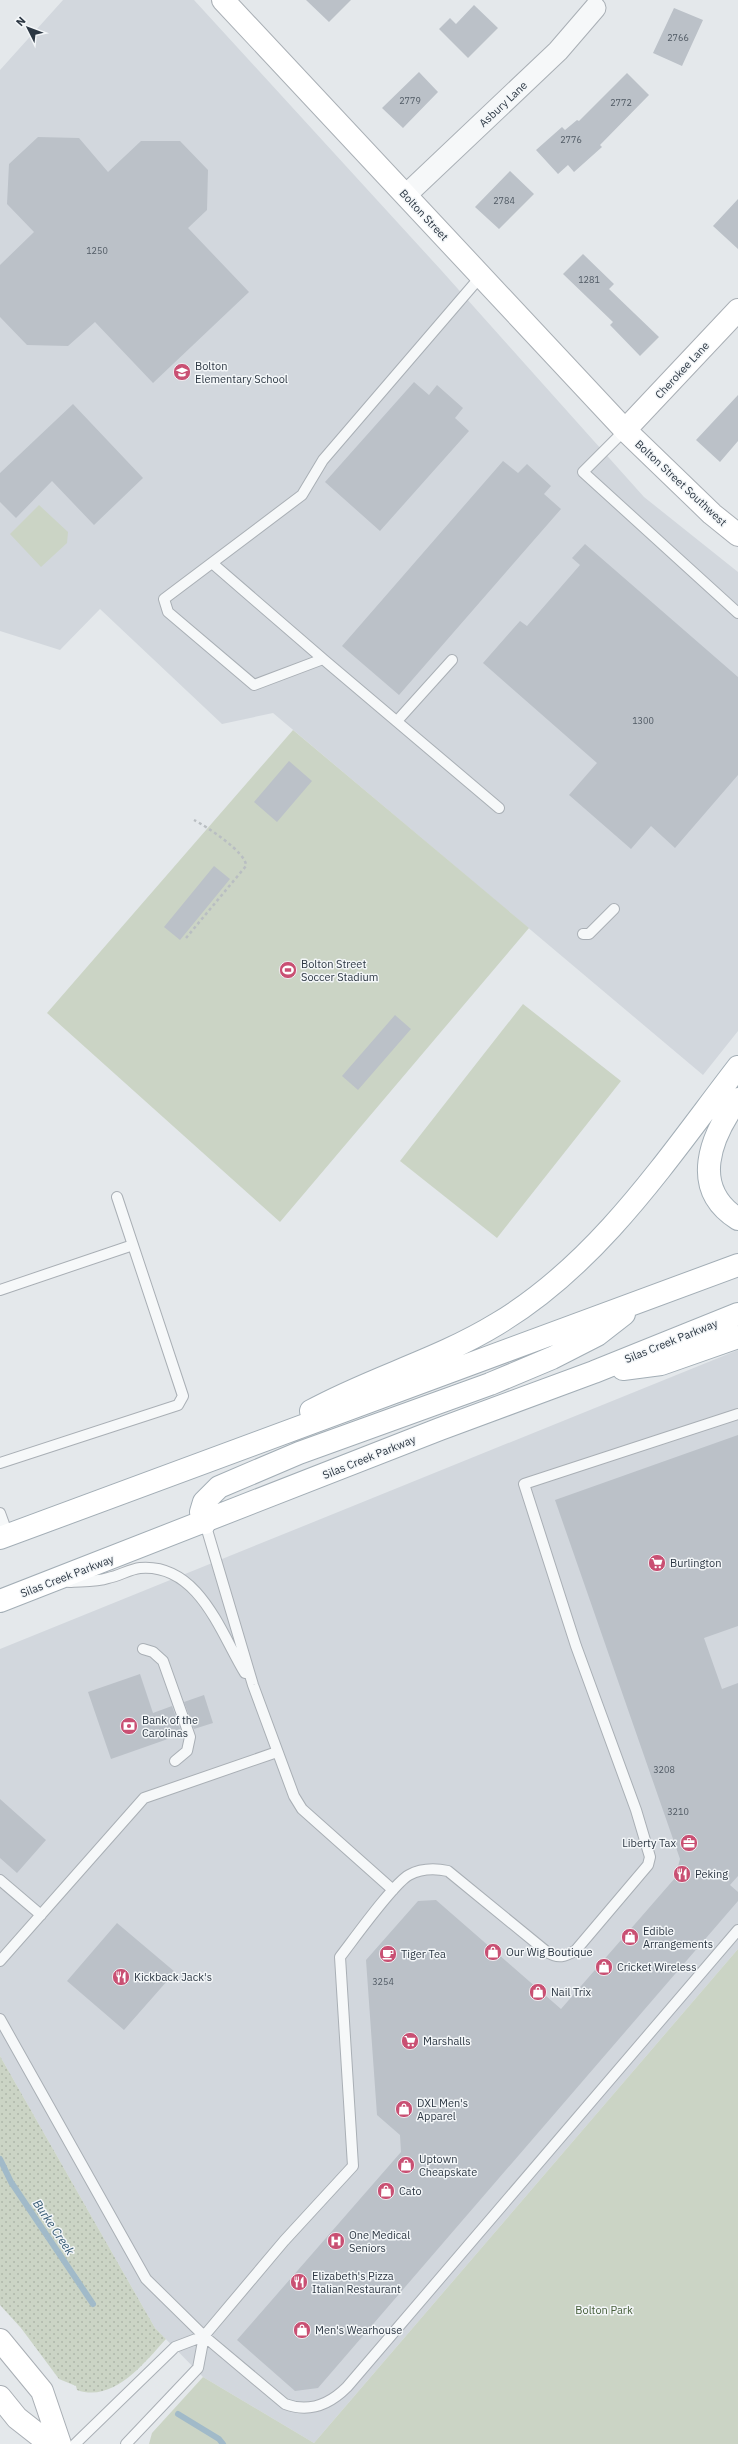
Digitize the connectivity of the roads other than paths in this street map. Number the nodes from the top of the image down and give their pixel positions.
1 (223, 0) edge
2 (595, 8) dead end
3 (406, 195) junction
4 (481, 276) junction
5 (738, 310) edge
6 (625, 430) junction
7 (738, 535) edge
8 (212, 563) junction
9 (738, 614) edge
10 (324, 659) junction
11 (452, 660) dead end
12 (397, 721) junction
13 (499, 808) dead end
14 (614, 908) dead end
15 (583, 934) dead end
16 (738, 1067) edge
17 (738, 1099) edge
18 (116, 1197) dead end
19 (738, 1219) edge
20 (133, 1245) junction
21 (738, 1265) edge
22 (0, 1290) edge
23 (643, 1300) junction
24 (738, 1314) edge
25 (738, 1337) edge
26 (594, 1372) junction
27 (738, 1414) edge
28 (253, 1444) junction
29 (0, 1463) edge
30 (0, 1513) edge
31 (205, 1523) junction
32 (4, 1537) edge
33 (51, 1583) junction
34 (0, 1601) edge
35 (143, 1649) dead end
36 (253, 1685) junction
37 (277, 1752) junction
38 (175, 1761) dead end
39 (0, 1880) edge
40 (393, 1890) junction
41 (40, 1915) junction
42 (738, 1930) edge
43 (0, 1961) edge
44 (0, 2019) edge
45 (204, 2336) junction
46 (0, 2340) edge
47 (0, 2397) edge
48 (50, 2444) edge
49 (60, 2444) edge
50 (75, 2444) edge
51 (126, 2444) edge

1 - 3 main road, Bolton Street
2 - 3 street, Asbury Lane
3 - 4 main road, Bolton Street
4 - 6 main road, Bolton Street
4 - 8 lane
5 - 6 main road, Cherokee Lane
6 - 7 main road, Bolton Street Southwest
6 - 9 lane
8 - 10 lane
8 - 10 lane
10 - 12 lane
11 - 12 lane
12 - 13 lane
14 - 15 lane
16 - 28 main road
17 - 19 main road
18 - 20 lane
20 - 22 lane
20 - 29 lane
21 - 23 main road
23 - 28 main road
23 - 31 main road
24 - 26 main road, Silas Creek Parkway
25 - 26 main road
26 - 31 main road, Silas Creek Parkway
27 - 40 lane
28 - 32 main road
30 - 32 lane
31 - 33 main road, Silas Creek Parkway
31 - 36 lane
33 - 34 main road, Silas Creek Parkway
33 - 36 lane
35 - 38 lane
36 - 37 lane
37 - 40 lane
37 - 41 lane
39 - 41 lane
40 - 45 lane
41 - 43 lane
42 - 45 lane
44 - 45 lane
45 - 50 lane
45 - 51 lane
46 - 49 main road
47 - 48 main road

